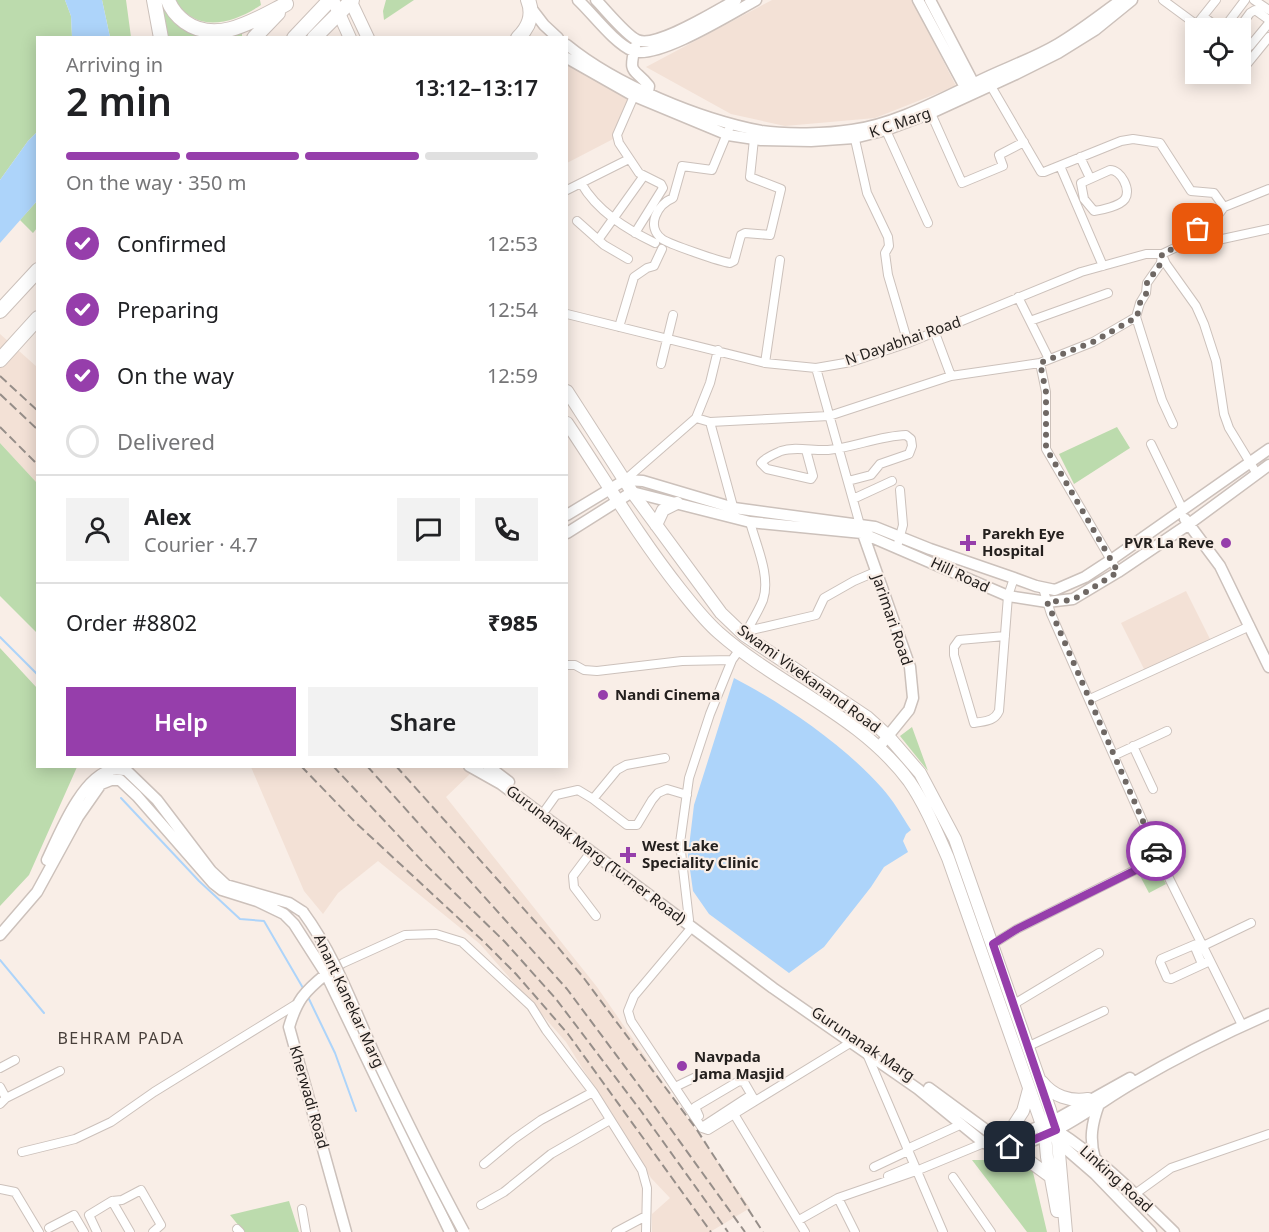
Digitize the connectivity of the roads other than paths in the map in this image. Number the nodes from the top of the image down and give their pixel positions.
1 (154, 0) edge
2 (168, 0) edge
3 (331, 0) edge
4 (354, 0) edge
5 (579, 0) edge
6 (596, 0) edge
7 (736, 0) edge
8 (756, 0) edge
9 (918, 0) edge
10 (930, 0) edge
11 (1121, 0) edge
12 (1132, 0) edge
13 (1163, 0) edge
14 (1216, 0) edge
15 (1245, 0) edge
16 (1254, 0) edge
17 (288, 2) edge
18 (530, 4) edge
19 (1269, 10) edge
20 (339, 14) junction
21 (1203, 16) joint
22 (1186, 18) edge
23 (1206, 18) edge
24 (1232, 18) edge
25 (1246, 18) edge
26 (1269, 21) edge
27 (939, 27) junction
28 (161, 36) edge
29 (256, 36) edge
30 (296, 36) edge
31 (316, 36) edge
32 (349, 36) edge
33 (367, 36) edge
34 (520, 36) edge
35 (556, 36) edge
36 (1263, 39) edge
37 (637, 40) junction
38 (568, 46) edge
39 (634, 52) junction
40 (568, 58) edge
41 (1251, 58) edge
42 (988, 82) junction
43 (971, 90) junction
44 (635, 92) junction
45 (647, 97) junction
46 (929, 109) junction
47 (879, 127) junction
48 (730, 129) junction
49 (853, 134) junction
50 (759, 136) junction
51 (1024, 142) junction
52 (1080, 157) junction
53 (629, 159) junction
54 (1060, 166) junction
55 (643, 177) junction
56 (1090, 178) junction
57 (581, 183) junction
58 (1269, 189) edge
59 (568, 190) edge
60 (1224, 207) junction
61 (613, 219) junction
62 (577, 221) dead end
63 (928, 223) dead end
64 (1269, 230) edge
65 (635, 233) junction
66 (1188, 238) junction
67 (598, 240) junction
68 (655, 243) dead end
69 (662, 249) dead end
70 (1162, 254) junction
71 (628, 259) dead end
72 (780, 260) dead end
73 (1103, 266) junction
74 (36, 272) edge
75 (1108, 293) dead end
76 (1018, 297) junction
77 (0, 311) edge
78 (568, 314) edge
79 (674, 315) dead end
80 (1137, 317) junction
81 (36, 320) edge
82 (1030, 321) junction
83 (619, 327) junction
84 (935, 333) junction
85 (669, 338) junction
86 (908, 343) junction
87 (718, 350) junction
88 (1049, 359) junction
89 (0, 360) edge
90 (765, 363) junction
91 (1040, 363) junction
92 (661, 364) dead end
93 (816, 368) junction
94 (951, 376) junction
95 (568, 393) edge
96 (829, 416) junction
97 (696, 418) junction
98 (710, 422) junction
99 (588, 423) junction
100 (1173, 424) dead end
101 (570, 428) edge
102 (1151, 444) dead end
103 (839, 447) junction
104 (1269, 449) edge
105 (806, 450) junction
106 (1249, 463) junction
107 (1269, 465) edge
108 (1257, 474) junction
109 (625, 480) junction
110 (848, 481) junction
111 (892, 482) dead end
112 (610, 489) junction
113 (900, 490) dead end
114 (632, 492) junction
115 (853, 499) junction
116 (618, 501) junction
117 (677, 503) junction
118 (1181, 511) junction
119 (734, 513) junction
120 (568, 514) edge
121 (750, 522) junction
122 (1189, 524) junction
123 (656, 525) junction
124 (861, 529) junction
125 (568, 532) edge
126 (899, 542) junction
127 (1111, 560) junction
128 (1118, 572) junction
129 (875, 573) junction
130 (1014, 579) junction
131 (1043, 588) junction
132 (1008, 596) junction
133 (1047, 602) junction
134 (1250, 626) junction
135 (746, 633) junction
136 (1005, 636) junction
137 (740, 649) junction
138 (732, 660) junction
139 (568, 665) edge
140 (1269, 667) edge
141 (1090, 699) junction
142 (1167, 731) dead end
143 (888, 736) junction
144 (1133, 746) junction
145 (879, 747) junction
146 (1115, 755) junction
147 (665, 758) dead end
148 (473, 768) edge
149 (491, 768) edge
150 (1153, 789) dead end
151 (687, 795) junction
152 (593, 799) junction
153 (546, 809) junction
154 (591, 852) junction
155 (1160, 858) junction
156 (17, 912) junction
157 (596, 916) dead end
158 (689, 923) junction
159 (1251, 923) dead end
160 (0, 926) edge
161 (0, 935) edge
162 (993, 944) junction
163 (1199, 944) junction
164 (1099, 953) dead end
165 (1206, 962) junction
166 (326, 974) junction
167 (766, 980) junction
168 (1014, 1004) junction
169 (295, 1005) junction
170 (1269, 1007) edge
171 (1104, 1011) dead end
172 (1269, 1014) edge
173 (1241, 1023) junction
174 (850, 1043) junction
175 (1029, 1046) junction
176 (867, 1053) junction
177 (15, 1060) dead end
178 (0, 1068) edge
179 (60, 1071) dead end
180 (702, 1074) dead end
181 (1038, 1076) junction
182 (0, 1087) edge
183 (675, 1087) junction
184 (1029, 1087) junction
185 (593, 1092) junction
186 (753, 1098) junction
187 (3, 1101) edge
188 (1094, 1102) junction
189 (732, 1112) junction
190 (610, 1120) junction
191 (962, 1124) junction
192 (709, 1127) junction
193 (1051, 1131) junction
194 (1269, 1134) edge
195 (1008, 1142) junction
196 (984, 1143) junction
197 (908, 1150) junction
198 (22, 1152) dead end
199 (1096, 1159) junction
200 (484, 1164) dead end
201 (874, 1167) dead end
202 (915, 1168) junction
203 (953, 1177) dead end
204 (1051, 1177) junction
205 (0, 1189) edge
206 (1135, 1194) junction
207 (838, 1198) junction
208 (112, 1201) junction
209 (482, 1205) dead end
210 (302, 1209) dead end
211 (646, 1216) junction
212 (799, 1220) junction
213 (49, 1228) dead end
214 (36, 1231) edge
215 (84, 1232) edge
216 (97, 1232) edge
217 (130, 1232) edge
218 (153, 1232) edge
219 (306, 1232) edge
220 (346, 1232) edge
221 (450, 1232) edge
222 (464, 1232) edge
223 (616, 1232) edge
224 (646, 1232) edge
225 (805, 1232) edge
226 (855, 1232) edge
227 (943, 1232) edge
228 (991, 1232) edge
229 (1061, 1232) edge
230 (1066, 1232) edge
231 (1151, 1232) edge
232 (1174, 1232) edge

1 - 28 highway
2 - 17 highway
3 - 20 main road
3 - 30 highway
4 - 20 highway
4 - 33 main road
5 - 39 main road
6 - 37 main road
7 - 37 main road
8 - 39 main road
9 - 27 main road
10 - 27 main road
11 - 42 main road, K C Marg
12 - 42 main road, K C Marg
13 - 22 street
14 - 21 street
15 - 24 street
16 - 19 street
17 - 29 highway
18 - 34 highway
18 - 35 main road
20 - 31 highway
20 - 32 main road
21 - 23 street
25 - 26 street
26 - 36 street
27 - 43 main road
36 - 41 street
37 - 39 main road
38 - 44 main road
39 - 45 main road
40 - 44 main road
42 - 43 main road, K C Marg
42 - 51 street
43 - 46 main road, K C Marg
44 - 45 main road, K C Marg
44 - 53 street
45 - 48 main road, K C Marg
46 - 47 main road, K C Marg
46 - 51 street
47 - 49 main road, K C Marg
47 - 63 street
48 - 50 main road, K C Marg
48 - 50 street
49 - 50 main road, K C Marg
49 - 86 street
51 - 54 street
52 - 54 street
52 - 56 street
52 - 60 street
53 - 55 street
53 - 57 street
54 - 73 street
55 - 61 street
55 - 65 street
56 - 56 street
57 - 59 street
57 - 61 street
58 - 60 street
60 - 66 street
61 - 65 street
61 - 67 street
62 - 67 street
64 - 66 street
65 - 68 street
66 - 70 street
67 - 71 street
69 - 83 street
70 - 73 street, N Dayabhai Road
70 - 80 street
70 - 106 street
72 - 90 street
73 - 76 street, N Dayabhai Road
74 - 77 highway
75 - 82 street
76 - 82 street
76 - 84 street, N Dayabhai Road
78 - 83 street, N Dayabhai Road
79 - 85 street
80 - 88 street
80 - 100 street
81 - 89 highway
82 - 88 street
83 - 85 street, N Dayabhai Road
84 - 86 street, N Dayabhai Road
84 - 94 street
85 - 87 street, N Dayabhai Road
85 - 92 street
86 - 93 street, N Dayabhai Road
87 - 90 street, N Dayabhai Road
87 - 97 street
88 - 91 street
90 - 93 street, N Dayabhai Road
91 - 94 street
91 - 127 street
93 - 96 street
94 - 96 street
95 - 99 main road, Swami Vivekanand Road
96 - 98 street
96 - 103 street
97 - 98 street
97 - 109 street
98 - 119 street
99 - 101 main road
99 - 109 main road, Swami Vivekanand Road
101 - 112 main road, Swami Vivekanand Road
102 - 118 street
103 - 105 street
103 - 110 street
103 - 110 street
104 - 106 main road, Hill Road
105 - 105 street
106 - 108 street
106 - 118 main road, Hill Road
107 - 108 main road, Hill Road
108 - 122 main road, Hill Road
109 - 112 main road
109 - 114 main road, Swami Vivekanand Road
109 - 119 main road, Hill Road
110 - 115 street
111 - 115 street
112 - 116 main road, Swami Vivekanand Road
112 - 120 main road
113 - 126 street
114 - 116 main road
114 - 117 main road, Hill Road
114 - 123 main road, Swami Vivekanand Road
115 - 124 street
116 - 125 main road
116 - 137 main road, Swami Vivekanand Road
117 - 119 main road, Hill Road
117 - 123 main road
118 - 122 main road
118 - 127 main road, Hill Road
119 - 121 main road, Hill Road
119 - 124 main road, Hill Road
121 - 124 main road, Hill Road
121 - 135 street
122 - 128 main road, Hill Road
122 - 134 main road
123 - 135 main road, Swami Vivekanand Road
124 - 126 main road, Hill Road
124 - 129 main road, Jarimari Road
126 - 130 main road, Hill Road
126 - 132 main road, Hill Road
127 - 128 street
127 - 131 main road, Hill Road
128 - 133 main road, Hill Road
129 - 135 street
129 - 143 main road, Jarimari Road
130 - 131 main road, Hill Road
130 - 132 street
131 - 133 street
132 - 133 main road, Hill Road
132 - 136 street
133 - 141 street
134 - 140 main road
134 - 141 street
135 - 143 main road, Swami Vivekanand Road
136 - 136 street
137 - 138 street
137 - 145 main road, Swami Vivekanand Road
138 - 139 street
138 - 151 street
141 - 146 street
142 - 144 street
143 - 145 main road, Jarimari Road
143 - 162 main road, Swami Vivekanand Road
144 - 146 street
144 - 150 street
145 - 184 main road, Swami Vivekanand Road
146 - 155 street
147 - 152 street
148 - 154 main road, Gurunanak Marg (Turner Road)
149 - 153 main road, Gurunanak Marg
151 - 152 street
151 - 158 street
152 - 153 street
153 - 158 main road, Gurunanak Marg
154 - 157 street
154 - 158 main road, Gurunanak Marg (Turner Road)
155 - 162 street
155 - 163 street
156 - 160 main road, Anant Kanekar Marg
156 - 161 main road, Anant Kanekar Marg
156 - 166 main road, Anant Kanekar Marg
156 - 222 main road, Anant Kanekar Marg, bridge
158 - 167 main road, Gurunanak Marg
158 - 183 street
159 - 163 street
162 - 168 main road, Swami Vivekanand Road
163 - 165 street
163 - 165 street
164 - 168 street
165 - 173 street
166 - 169 main road
166 - 185 street
166 - 221 main road, Anant Kanekar Marg
167 - 174 main road, Gurunanak Marg
167 - 195 main road, Gurunanak Marg
168 - 175 main road, Swami Vivekanand Road
169 - 198 street
169 - 220 main road, Kherwadi Road
170 - 173 main road
171 - 175 street
172 - 173 main road
173 - 188 main road
174 - 176 main road, Gurunanak Marg
174 - 186 street
175 - 181 main road, Swami Vivekanand Road
176 - 191 main road, Gurunanak Marg
176 - 197 street
177 - 178 street
179 - 187 street
180 - 183 street
181 - 188 main road
181 - 193 main road, Swami Vivekanand Road
182 - 187 street
183 - 192 street
184 - 193 main road, Swami Vivekanand Road
184 - 195 main road
185 - 190 street
185 - 200 street
186 - 189 street
186 - 192 street
188 - 193 main road
188 - 199 main road
189 - 192 street
189 - 212 street
190 - 209 street
190 - 211 street
191 - 196 main road, Gurunanak Marg
191 - 197 street
193 - 195 main road
193 - 199 main road, Linking Road
193 - 204 main road, Swami Vivekanand Road
193 - 230 main road, Swami Vivekanand Road
193 - 231 main road, Linking Road
194 - 206 street
195 - 196 main road
195 - 204 main road
196 - 202 street
197 - 201 street
197 - 202 street
199 - 206 main road, Linking Road
202 - 207 street
202 - 227 street
203 - 228 street
204 - 229 main road, Swami Vivekanand Road
205 - 214 street
206 - 232 main road, Linking Road
207 - 212 street
207 - 226 street
208 - 216 street
208 - 217 street
208 - 218 street
210 - 219 street
211 - 223 street
211 - 224 street
212 - 225 street
213 - 215 street

